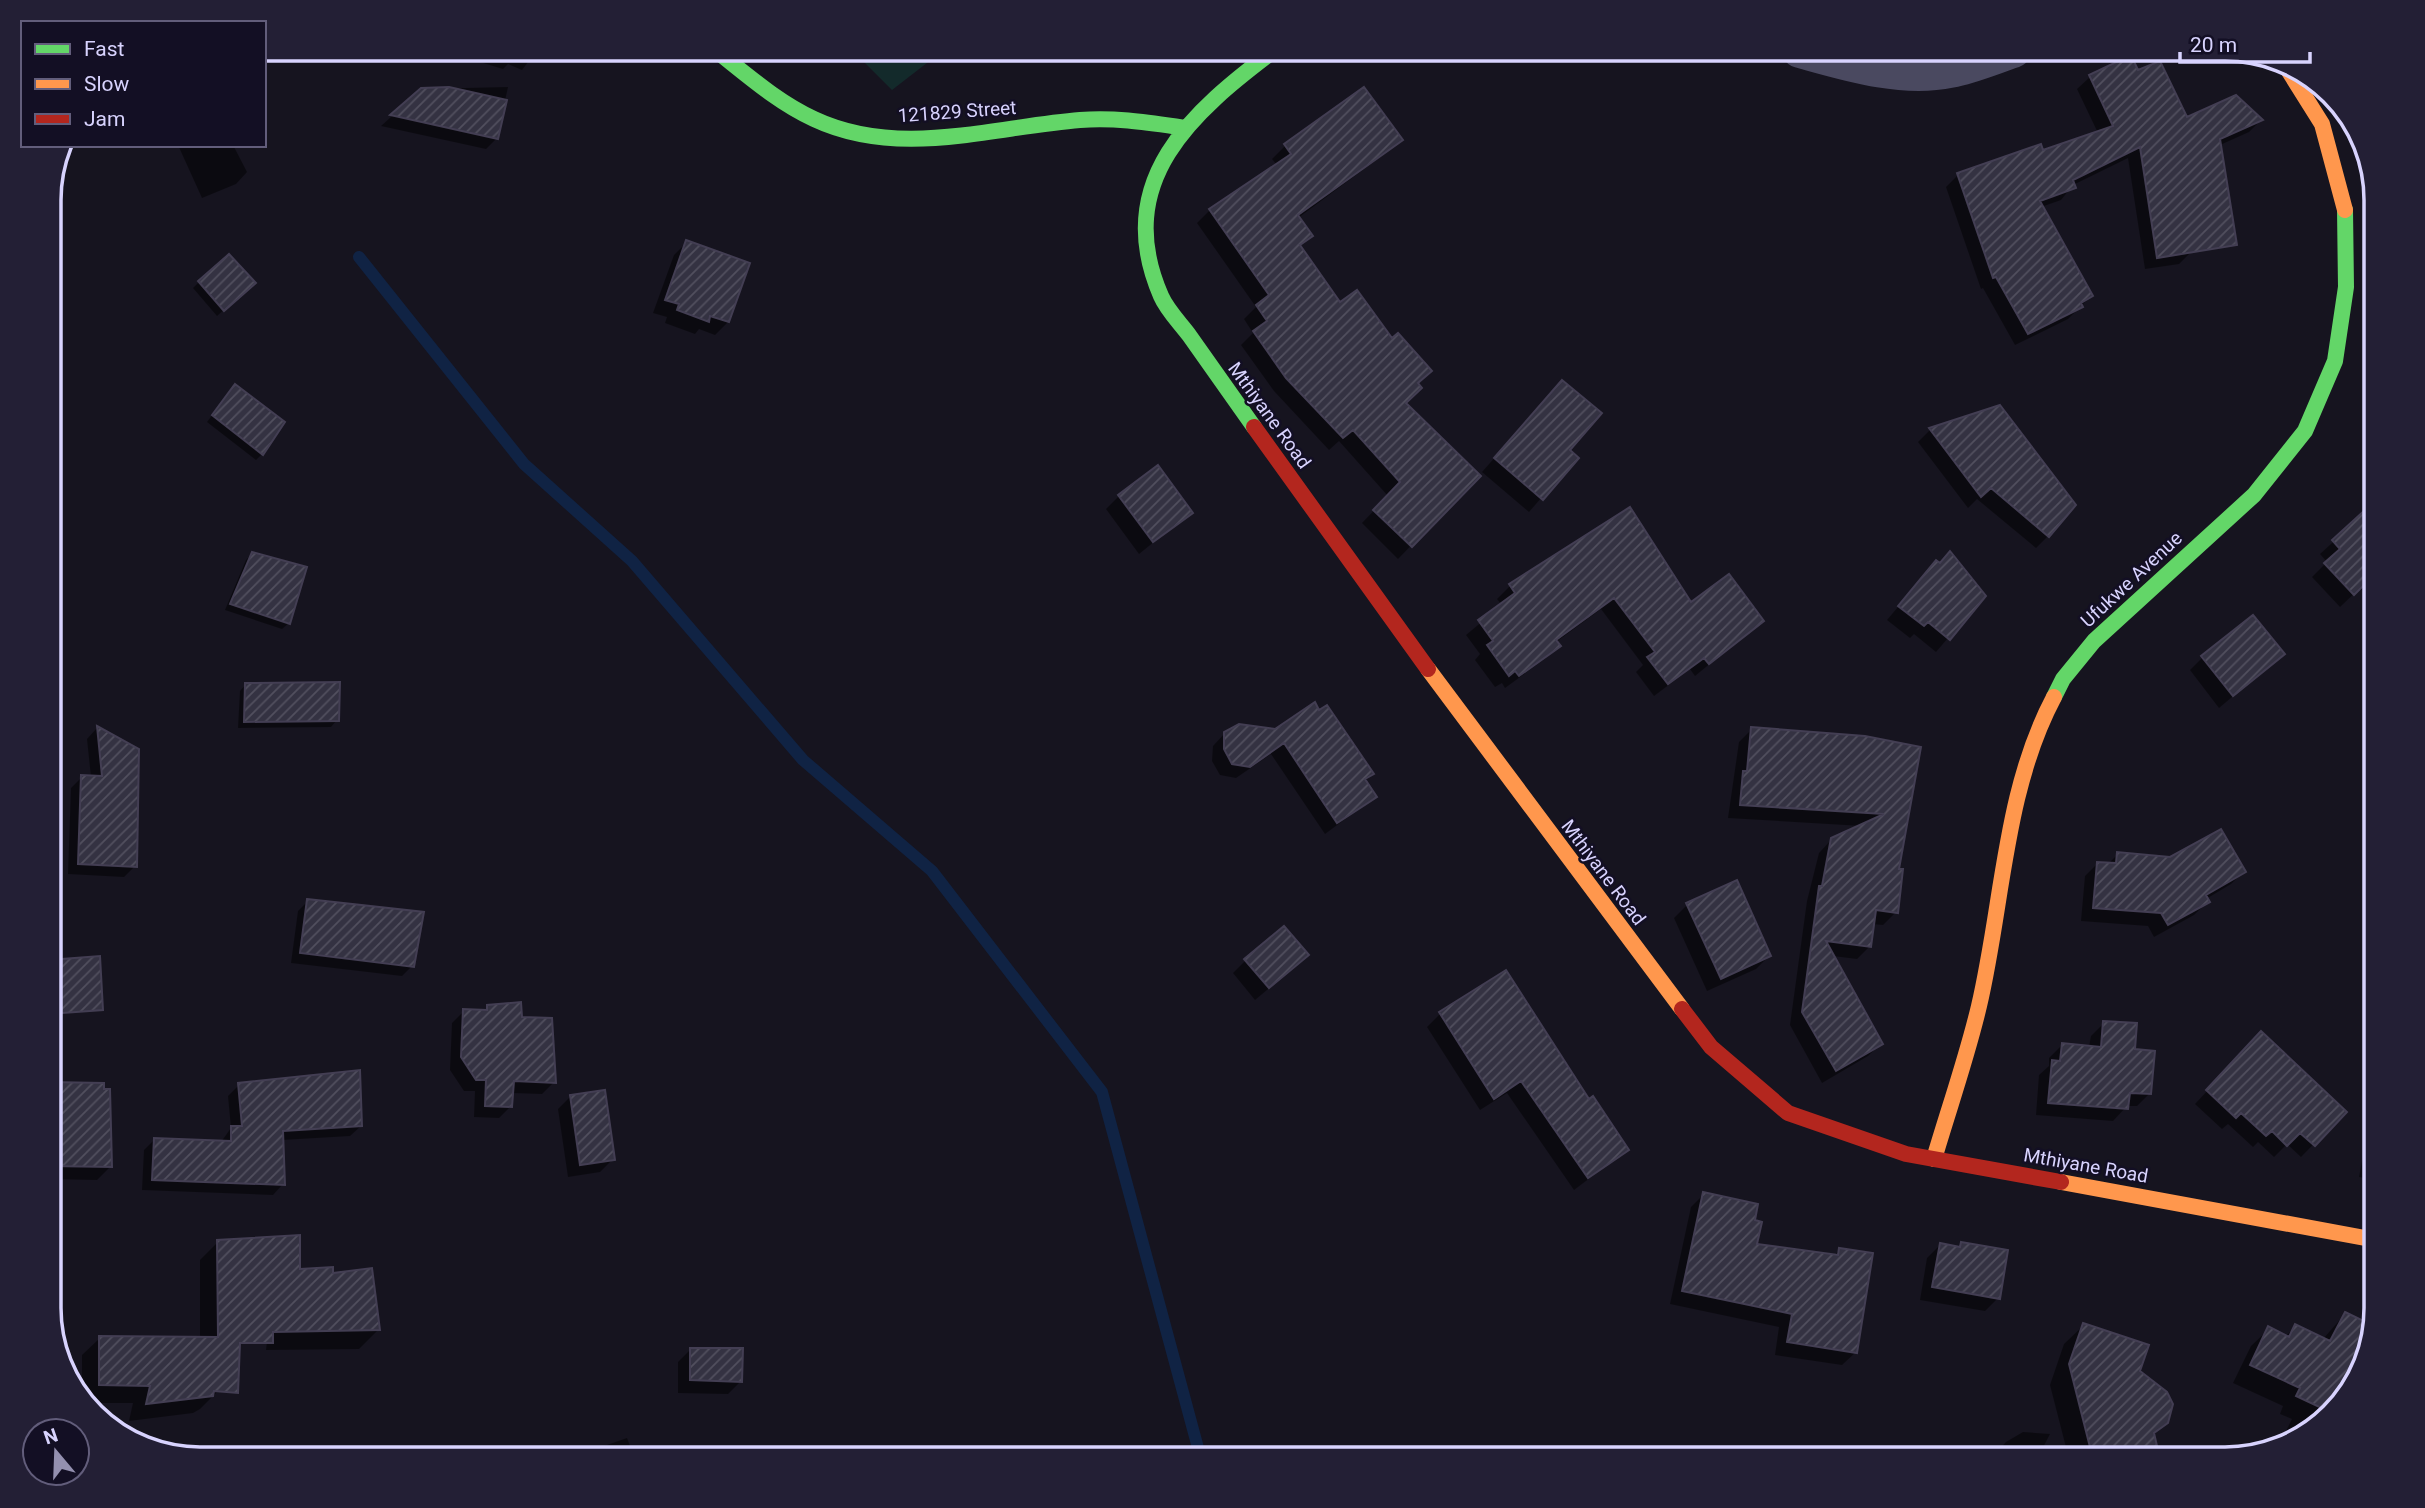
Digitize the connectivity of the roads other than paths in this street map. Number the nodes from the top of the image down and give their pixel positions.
1 (730, 61) edge
2 (1259, 61) edge
3 (1842, 61) edge
4 (1976, 61) edge
5 (2295, 80) edge
6 (1186, 128) junction
7 (1934, 1158) junction
8 (2364, 1238) edge

1 - 6 street, 121829 Street
2 - 6 street, Mthiyane Road
3 - 4 street
5 - 7 street, Ufukwe Avenue
6 - 7 street, Mthiyane Road
7 - 8 street, Mthiyane Road

